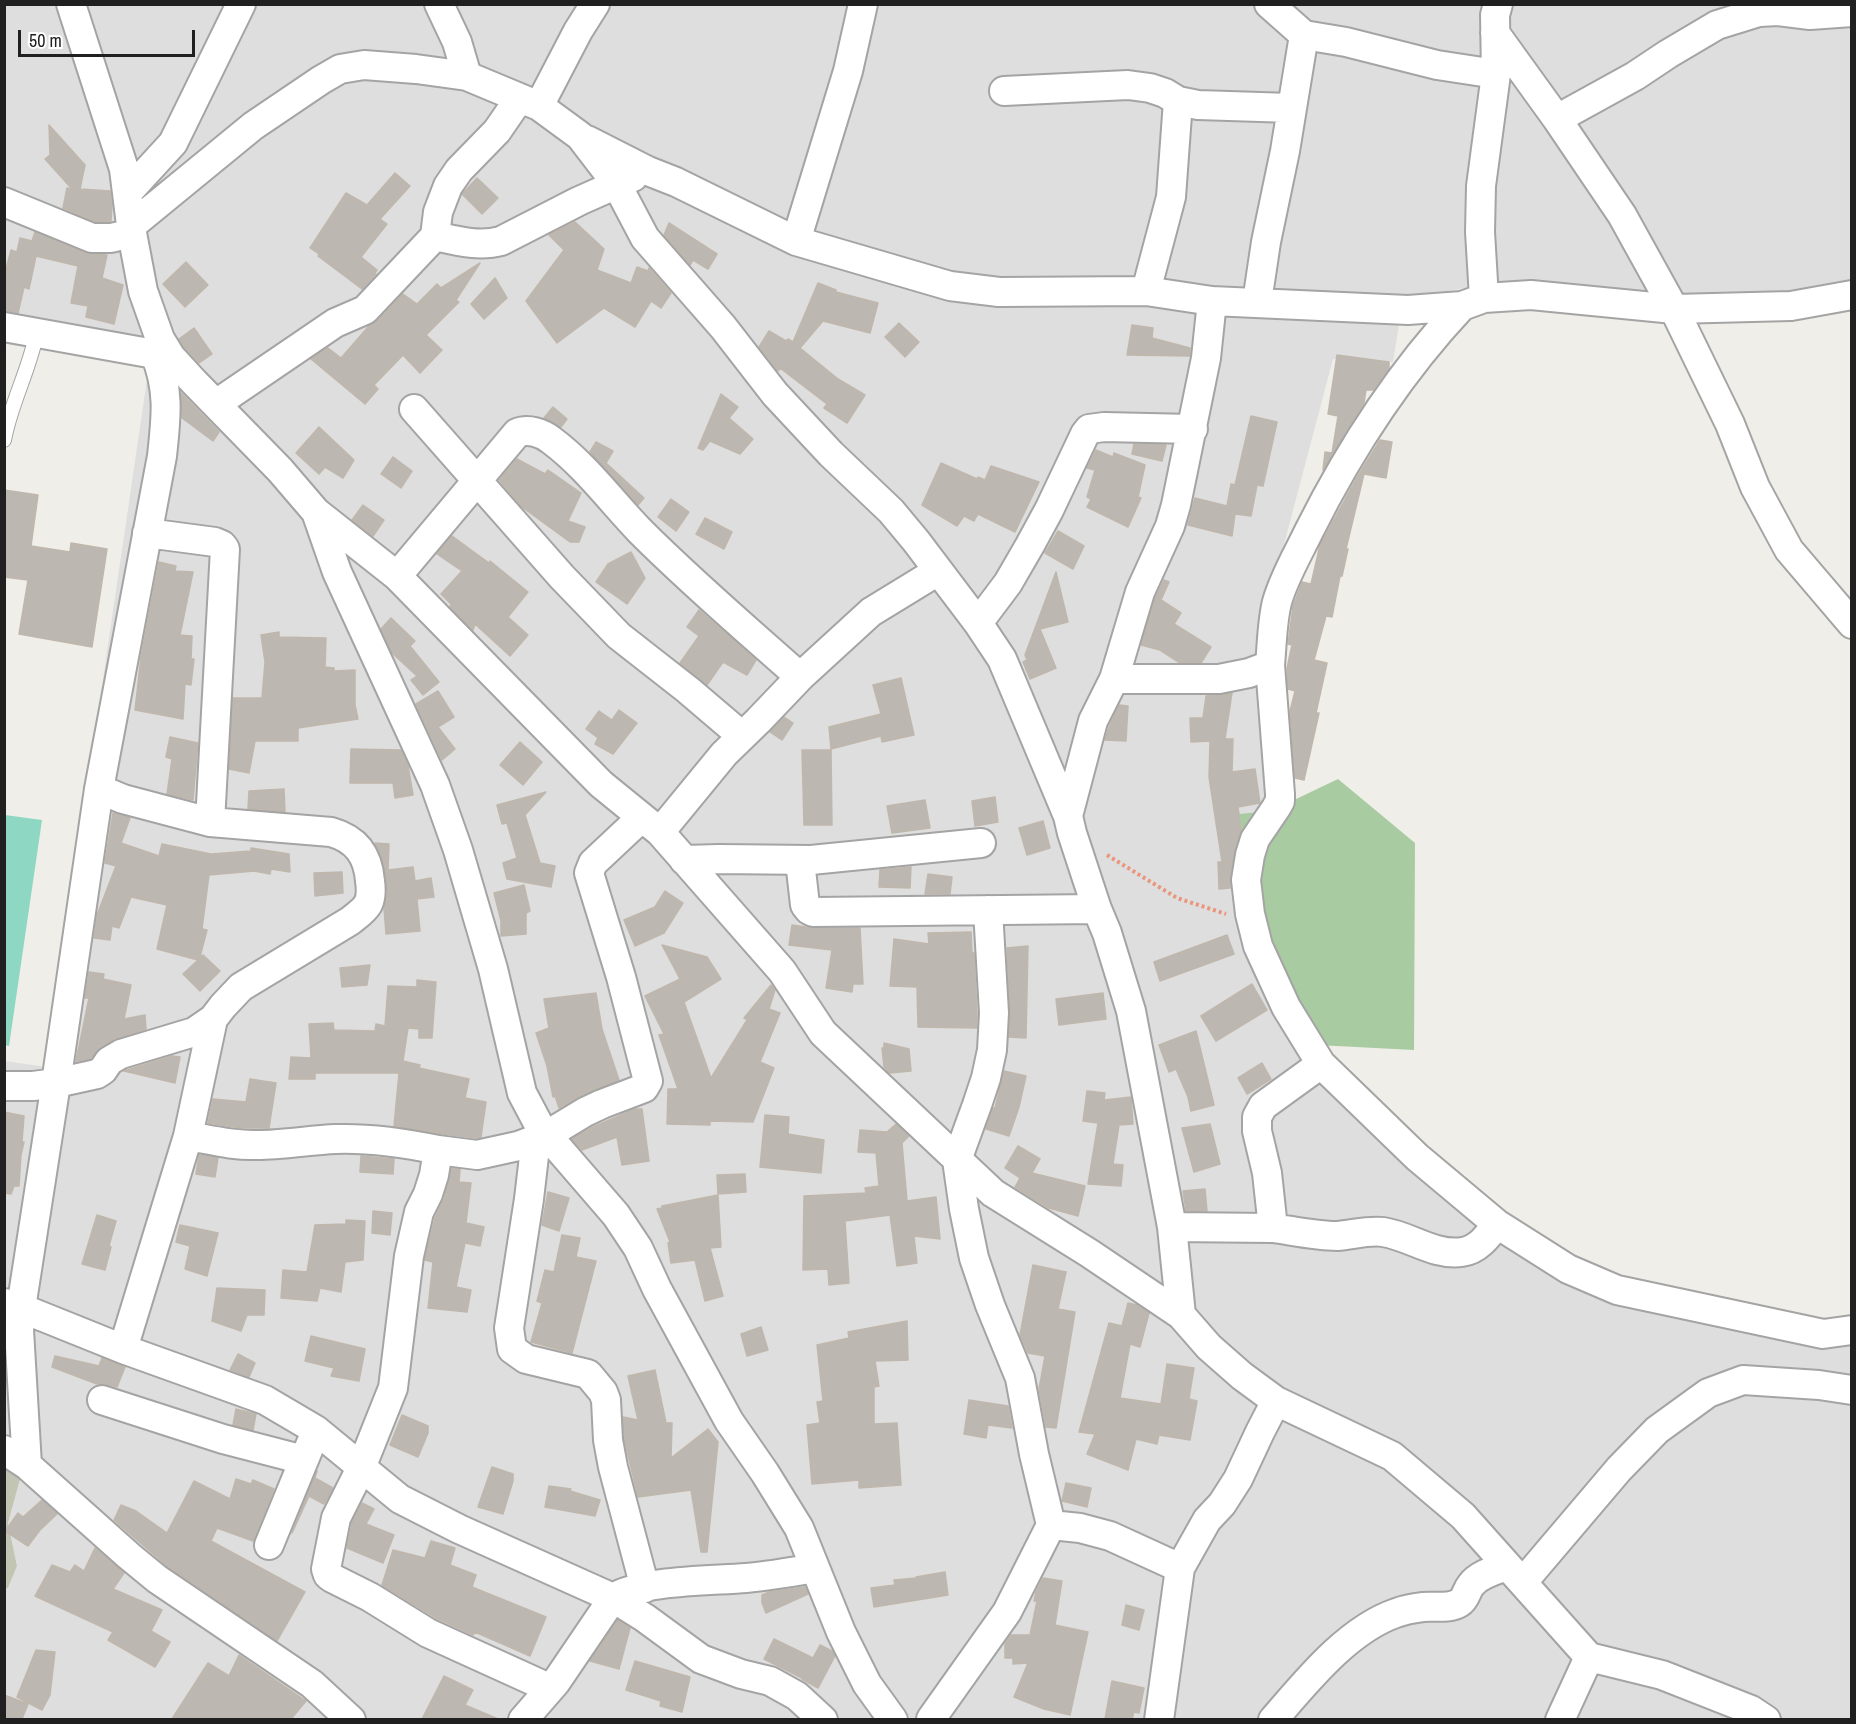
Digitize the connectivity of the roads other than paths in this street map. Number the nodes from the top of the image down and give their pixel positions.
1 (71, 4) edge
2 (241, 4) edge
3 (439, 4) edge
4 (595, 4) edge
5 (863, 4) edge
6 (1269, 4) edge
7 (1498, 4) edge
8 (1851, 12) edge
9 (1495, 33) junction
10 (1304, 35) junction
11 (1496, 74) junction
12 (467, 76) junction
13 (1004, 91) dead end
14 (1178, 101) junction
15 (529, 103) junction
16 (1291, 108) junction
17 (1557, 119) junction
18 (580, 136) junction
19 (648, 171) junction
20 (616, 183) junction
21 (128, 192) junction
22 (4, 202) edge
23 (131, 230) junction
24 (435, 236) junction
25 (796, 241) junction
26 (1146, 291) junction
27 (1851, 295) edge
28 (1212, 301) junction
29 (1257, 302) junction
30 (1473, 302) junction
31 (1674, 309) junction
32 (4, 327) edge
33 (37, 331) junction
34 (163, 356) junction
35 (216, 404) junction
36 (414, 409) dead end
37 (1193, 429) junction
38 (4, 440) edge
39 (477, 480) junction
40 (316, 512) junction
41 (147, 533) junction
42 (938, 571) junction
43 (397, 576) junction
44 (978, 623) junction
45 (1851, 624) edge
46 (1270, 665) junction
47 (800, 677) junction
48 (1114, 679) junction
49 (742, 736) junction
50 (99, 789) junction
51 (210, 822) junction
52 (1070, 824) junction
53 (651, 825) junction
54 (981, 843) dead end
55 (684, 860) junction
56 (800, 861) junction
57 (1097, 909) junction
58 (988, 910) junction
59 (213, 1019) junction
60 (1321, 1064) junction
61 (56, 1083) junction
62 (4, 1086) edge
63 (188, 1136) junction
64 (541, 1137) junction
65 (438, 1150) junction
66 (957, 1160) junction
67 (1497, 1224) junction
68 (1172, 1227) junction
69 (1273, 1228) junction
70 (13, 1305) edge
71 (1181, 1315) junction
72 (1851, 1330) edge
73 (123, 1349) junction
74 (1851, 1390) edge
75 (102, 1400) dead end
76 (1276, 1401) junction
77 (316, 1430) junction
78 (16, 1458) edge
79 (304, 1460) junction
80 (361, 1468) junction
81 (1052, 1525) junction
82 (269, 1545) dead end
83 (815, 1568) junction
84 (1180, 1568) junction
85 (1515, 1574) junction
86 (645, 1588) junction
87 (614, 1598) junction
88 (1588, 1657) junction
89 (549, 1688) junction
90 (351, 1719) edge
91 (523, 1719) edge
92 (823, 1719) edge
93 (893, 1719) edge
94 (931, 1719) edge
95 (1159, 1719) edge
96 (1273, 1719) edge
97 (1560, 1719) edge
98 (1766, 1719) edge

1 - 21 street
2 - 21 street
3 - 12 street
4 - 15 street
5 - 25 street
6 - 10 street
7 - 9 street
8 - 17 street
9 - 11 street
9 - 17 street
10 - 11 street
10 - 16 street
11 - 30 street
12 - 15 street
12 - 23 street
13 - 14 street
14 - 16 street
14 - 26 street
15 - 18 street
15 - 24 street
16 - 29 street
17 - 31 street
18 - 19 street
18 - 20 street
19 - 20 street
19 - 25 street
20 - 24 street
20 - 42 street
21 - 23 street
22 - 23 street
23 - 34 street
24 - 35 street
25 - 26 street
26 - 28 street
27 - 31 street
28 - 29 street
28 - 37 street
29 - 30 street
30 - 31 street
30 - 46 street
31 - 45 street
32 - 33 street
33 - 34 street
33 - 38 lane
34 - 35 street
34 - 41 street
35 - 40 street
36 - 39 street
37 - 44 street
37 - 48 street
39 - 43 street
39 - 47 street
39 - 49 street
40 - 43 street
40 - 64 street
41 - 50 street
41 - 51 street
42 - 44 street
42 - 47 street
43 - 53 street
44 - 52 street
46 - 48 street
46 - 60 street
47 - 49 street
48 - 52 street
49 - 53 street
50 - 51 street
50 - 61 street
51 - 59 street
52 - 57 street
53 - 55 street
53 - 64 street
54 - 56 street
55 - 56 street
55 - 66 street
56 - 58 street
57 - 58 street
57 - 68 street
58 - 66 street
59 - 61 street
59 - 63 street
60 - 67 street
60 - 69 street
61 - 62 street
61 - 70 street
63 - 65 street
63 - 73 street
64 - 65 street
64 - 83 street
64 - 86 street
65 - 80 street
66 - 71 street
66 - 81 street
67 - 69 street
67 - 72 street
68 - 69 street
68 - 71 street
70 - 73 street
70 - 78 street
71 - 76 street
73 - 77 street
74 - 85 street
75 - 79 street
76 - 84 street
76 - 85 street
77 - 79 street
77 - 80 street
78 - 90 street
79 - 82 street
80 - 87 street
80 - 89 street
81 - 84 street
81 - 94 street
83 - 86 street
83 - 93 street
84 - 95 street
85 - 88 street
85 - 96 street
86 - 87 street
87 - 89 street
87 - 92 street
88 - 97 street
88 - 98 street
89 - 91 street

